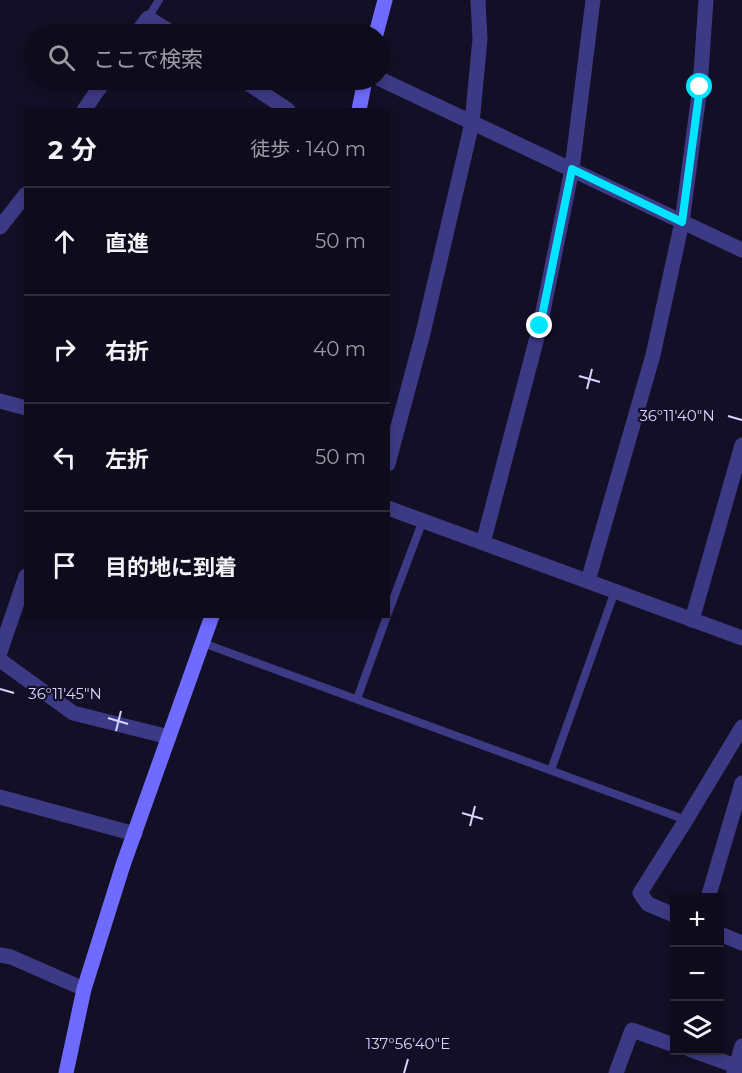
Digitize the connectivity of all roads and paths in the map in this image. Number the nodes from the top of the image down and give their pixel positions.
1 (159, 0) edge
2 (385, 0) edge
3 (477, 0) edge
4 (593, 0) edge
5 (706, 0) edge
6 (148, 18) junction
7 (144, 24) edge
8 (158, 24) edge
9 (379, 24) edge
10 (390, 83) edge
11 (98, 90) edge
12 (258, 90) edge
13 (363, 90) edge
14 (85, 108) edge
15 (285, 108) edge
16 (359, 108) edge
17 (472, 123) junction
18 (572, 169) junction
19 (24, 197) edge
20 (682, 222) junction
21 (0, 227) edge
22 (742, 250) edge
23 (0, 401) edge
24 (24, 407) edge
25 (742, 445) edge
26 (390, 457) edge
27 (390, 509) edge
28 (423, 520) junction
29 (483, 543) junction
30 (588, 581) junction
31 (24, 582) edge
32 (615, 591) junction
33 (390, 610) edge
34 (211, 618) edge
35 (387, 618) edge
36 (692, 620) junction
37 (742, 638) edge
38 (203, 643) junction
39 (0, 652) edge
40 (0, 660) edge
41 (357, 699) junction
42 (742, 727) edge
43 (169, 737) junction
44 (551, 770) junction
45 (742, 783) edge
46 (0, 797) edge
47 (686, 820) junction
48 (135, 834) junction
49 (709, 893) edge
50 (670, 913) edge
51 (724, 936) edge
52 (742, 943) edge
53 (0, 955) edge
54 (84, 989) junction
55 (670, 1043) edge
56 (742, 1046) edge
57 (703, 1055) edge
58 (735, 1069) edge
59 (66, 1073) edge
60 (616, 1073) edge

1 - 6 lane
2 - 9 street
3 - 17 street
4 - 18 street
5 - 20 street
6 - 7 street
6 - 8 street
10 - 17 street
11 - 14 street
12 - 15 street
13 - 16 street
17 - 18 street
17 - 26 street
18 - 20 street
18 - 29 street
19 - 21 street
20 - 22 street
20 - 30 street
23 - 24 street
25 - 36 street
27 - 28 street
28 - 29 street
28 - 33 lane
29 - 30 street
30 - 32 street
31 - 39 street
32 - 36 street
32 - 44 lane
34 - 38 street
35 - 41 lane
36 - 37 street
38 - 41 lane
38 - 43 street
40 - 43 street
41 - 44 lane
42 - 47 street
43 - 48 street
44 - 47 lane
45 - 49 street
46 - 48 street
47 - 50 street
48 - 54 street
51 - 52 street
53 - 54 street
54 - 59 street
55 - 60 street
56 - 58 street
57 - 58 street

